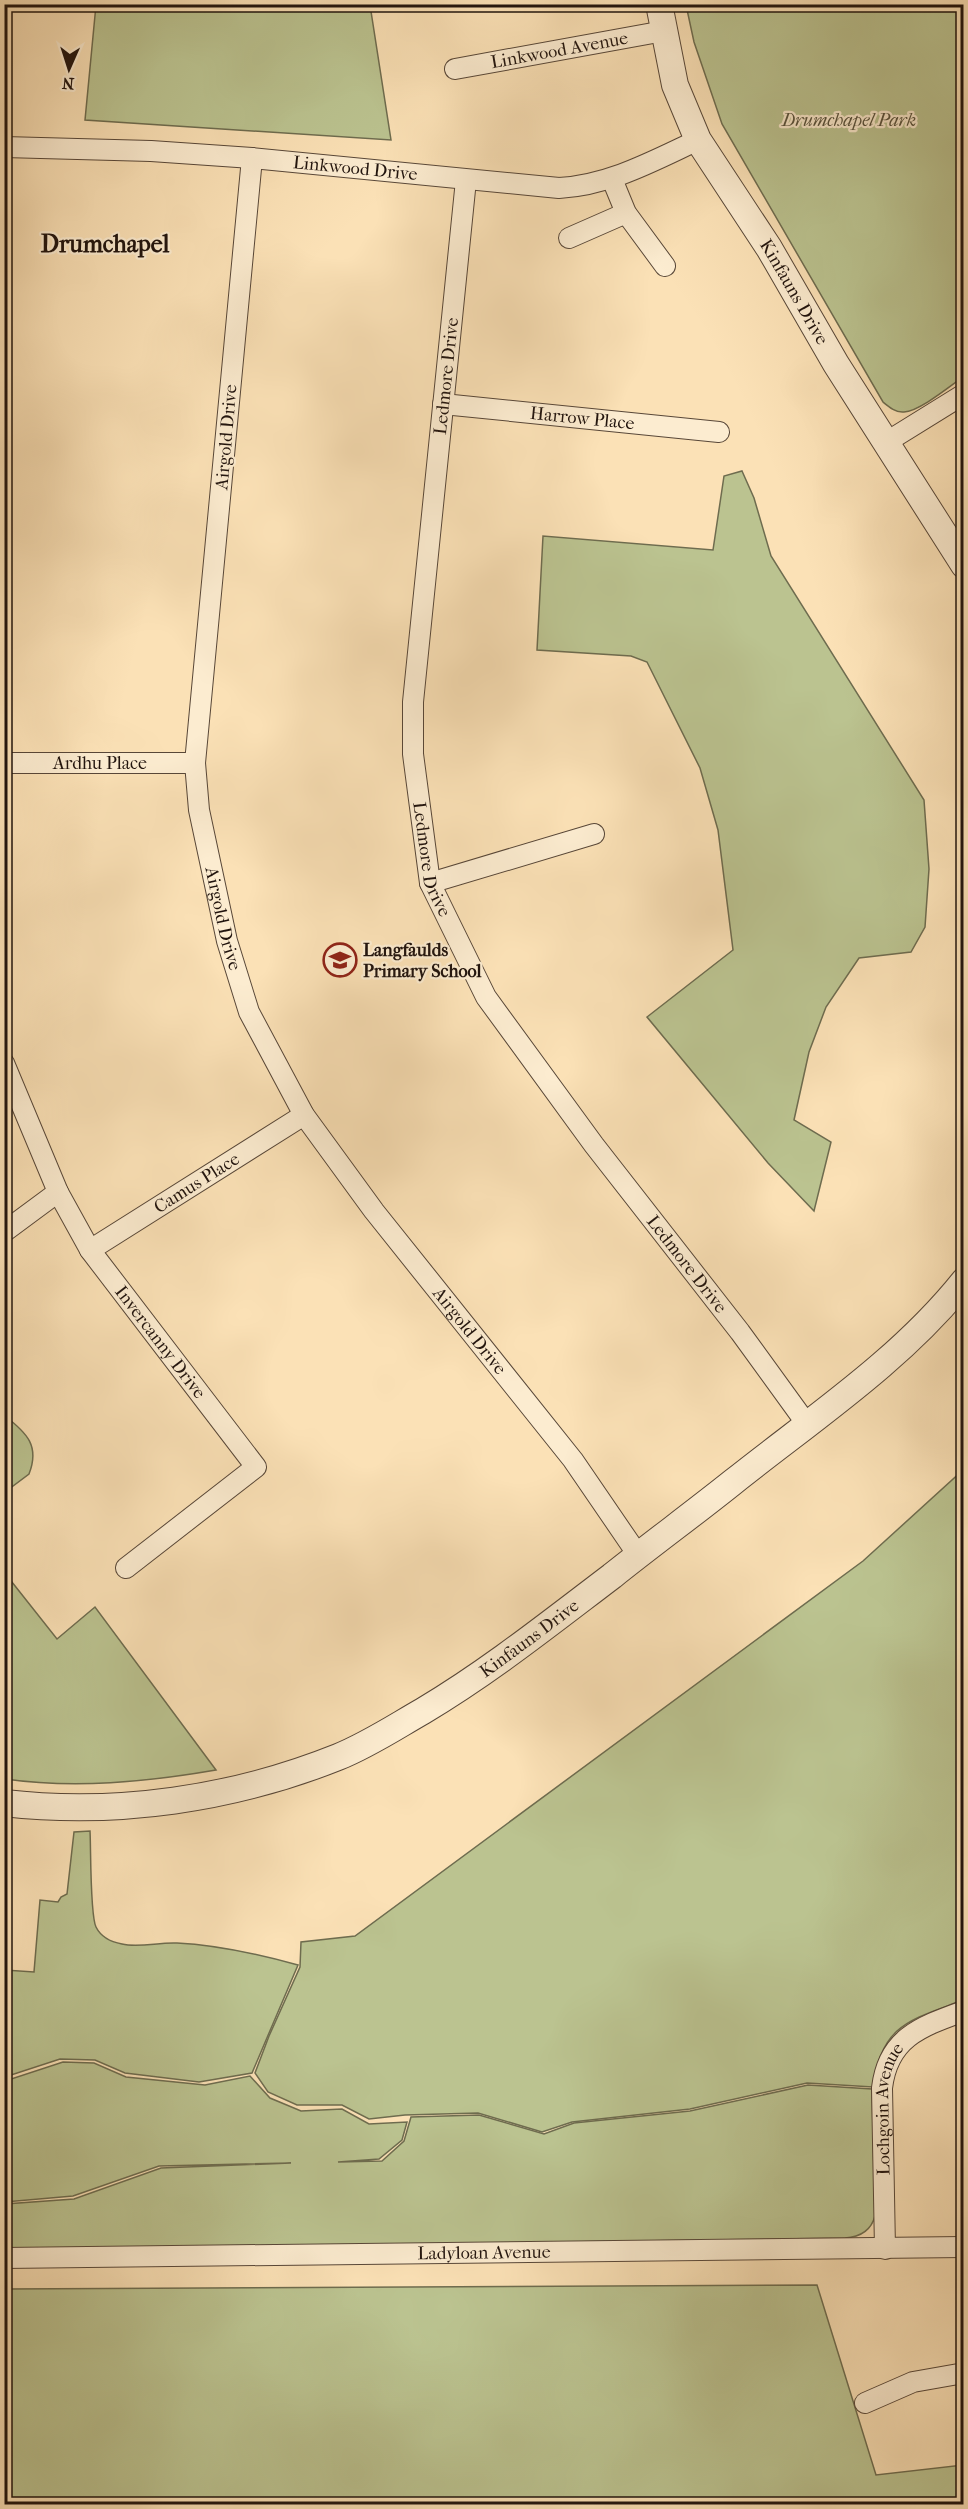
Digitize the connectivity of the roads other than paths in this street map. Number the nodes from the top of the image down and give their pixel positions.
1 (659, 4) edge
2 (664, 32) junction
3 (455, 69) dead end
4 (698, 140) junction
5 (4, 147) edge
6 (252, 158) junction
7 (612, 179) junction
8 (466, 180) junction
9 (626, 213) junction
10 (568, 238) dead end
11 (664, 266) dead end
12 (963, 394) edge
13 (443, 404) junction
14 (719, 432) dead end
15 (885, 443) junction
16 (963, 565) edge
17 (4, 763) edge
18 (195, 763) junction
19 (594, 834) dead end
20 (430, 883) junction
21 (4, 1063) edge
22 (303, 1115) junction
23 (58, 1192) junction
24 (4, 1232) edge
25 (90, 1250) junction
26 (963, 1281) edge
27 (806, 1423) junction
28 (638, 1555) junction
29 (126, 1568) dead end
30 (4, 1803) edge
31 (963, 2011) edge
32 (963, 2247) edge
33 (885, 2249) junction
34 (4, 2258) edge
35 (963, 2373) edge
36 (865, 2403) dead end

1 - 2 street, Kinfauns Drive
2 - 3 street, Linkwood Avenue
2 - 4 street, Kinfauns Drive
4 - 7 street, Linkwood Drive
4 - 15 street, Kinfauns Drive
5 - 6 street, Linkwood Drive
6 - 8 street, Linkwood Drive
6 - 18 street, Airgold Drive
7 - 8 street, Linkwood Drive
7 - 9 street
8 - 13 street, Ledmore Drive
9 - 10 street
9 - 11 street
12 - 15 street
13 - 14 street, Harrow Place
13 - 20 street, Ledmore Drive
15 - 16 street, Kinfauns Drive
17 - 18 street, Ardhu Place
18 - 22 street, Airgold Drive
19 - 20 street
20 - 27 street, Ledmore Drive
21 - 23 street, Invercanny Drive
22 - 25 street, Camus Place
22 - 28 street, Airgold Drive
23 - 24 street
23 - 25 street, Invercanny Drive
25 - 29 street, Invercanny Drive
26 - 27 street, Kinfauns Drive
27 - 28 street, Kinfauns Drive
28 - 30 street, Kinfauns Drive
31 - 33 street, Lochgoin Avenue
32 - 33 street, Ladyloan Avenue
33 - 34 street, Ladyloan Avenue
35 - 36 street

